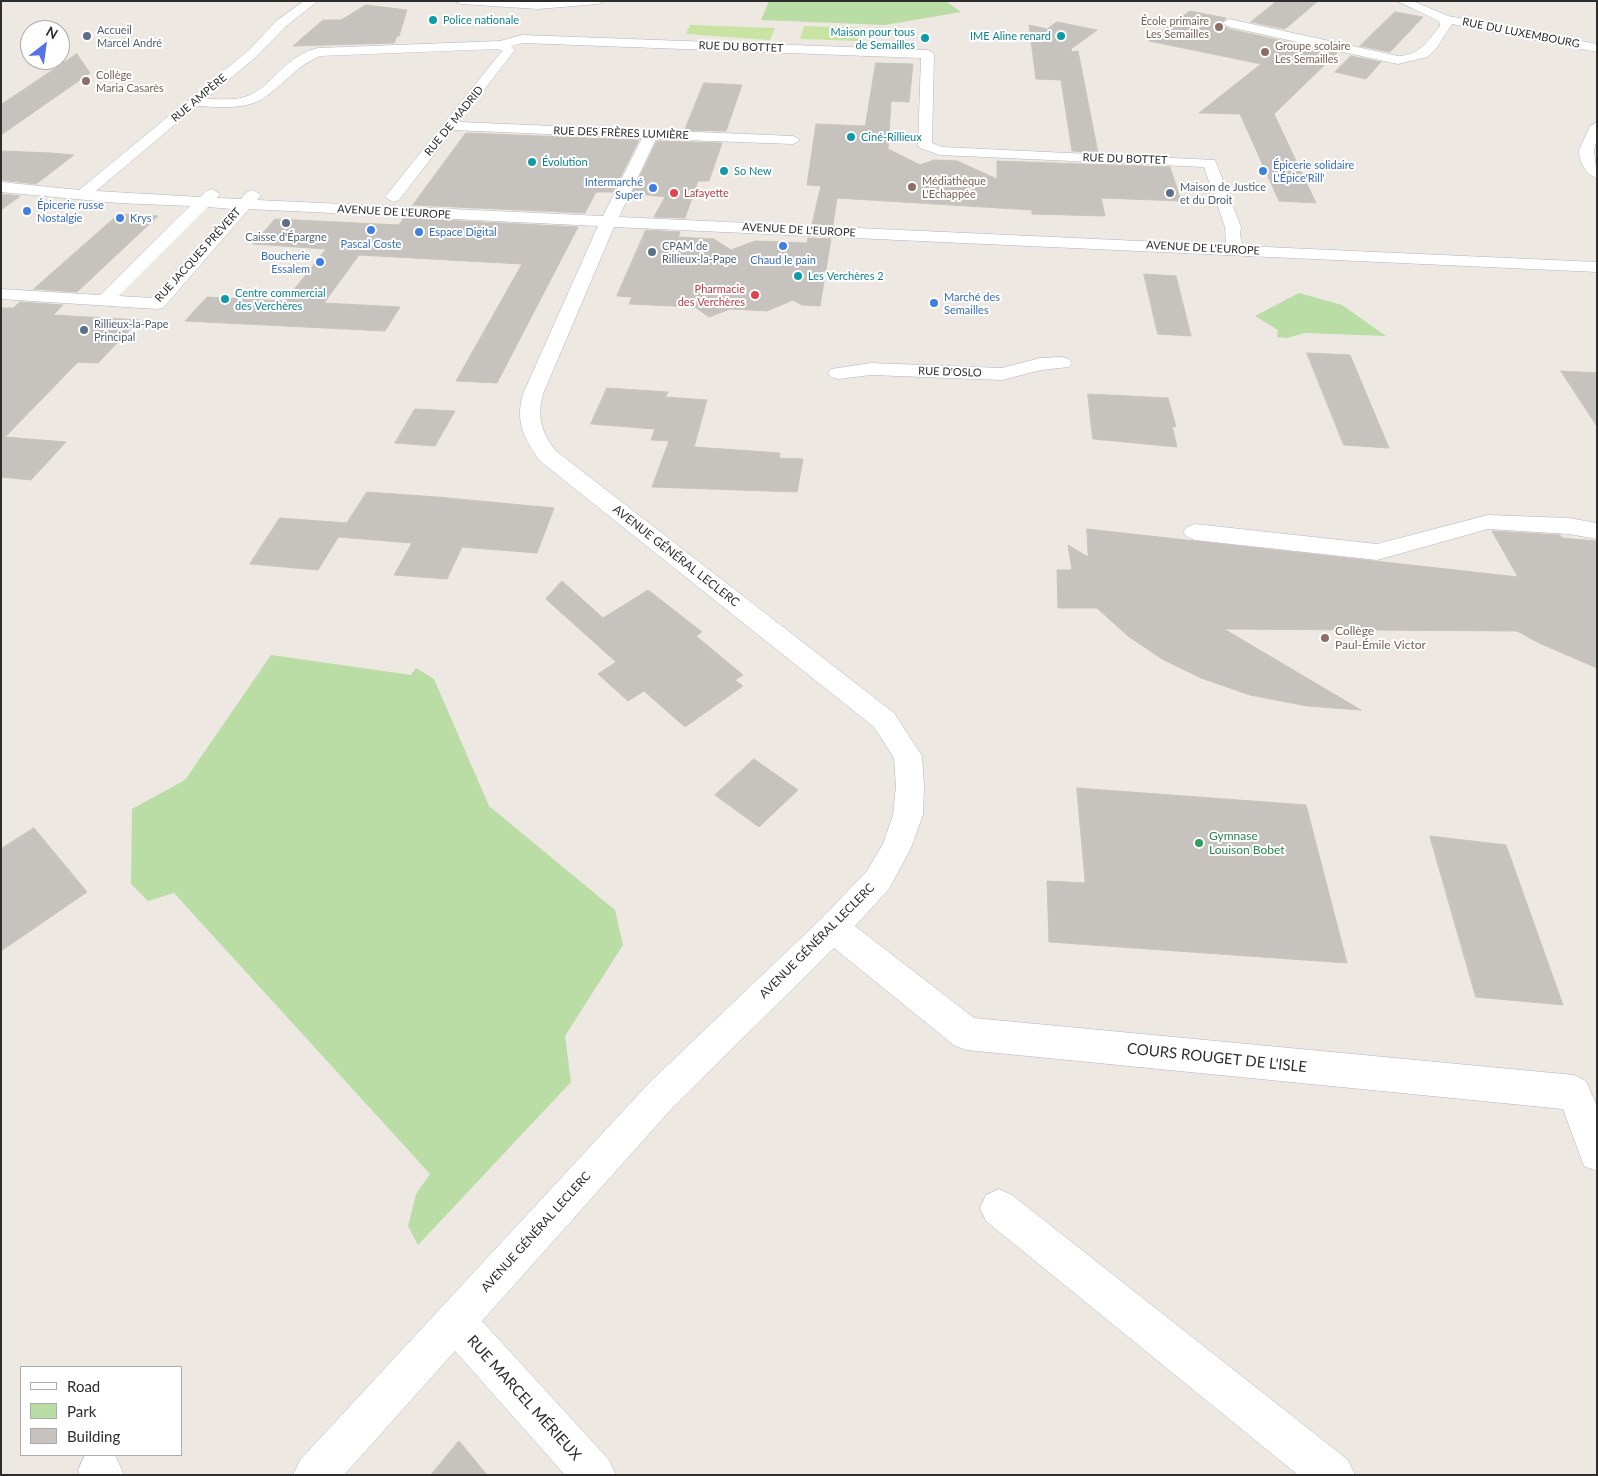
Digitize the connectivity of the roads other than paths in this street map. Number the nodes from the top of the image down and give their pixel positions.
1 (312, 1) edge
2 (461, 1) edge
3 (598, 1) edge
4 (1403, 1) edge
5 (1445, 19) junction
6 (1229, 23) dead end
7 (501, 46) junction
8 (1597, 48) edge
9 (194, 102) junction
10 (450, 126) junction
11 (1597, 126) edge
12 (651, 134) junction
13 (793, 140) dead end
14 (1597, 173) edge
15 (1, 179) edge
16 (1, 187) edge
17 (89, 189) junction
18 (216, 190) junction
19 (392, 197) junction
20 (250, 198) junction
21 (204, 202) junction
22 (612, 214) junction
23 (1234, 243) junction
24 (1597, 252) edge
25 (1597, 267) edge
26 (1, 294) edge
27 (104, 300) junction
28 (1062, 363) dead end
29 (838, 373) dead end
30 (1597, 531) edge
31 (1195, 532) dead end
32 (833, 928) junction
33 (1586, 1094) edge
34 (1597, 1153) edge
35 (999, 1208) dead end
36 (454, 1322) junction
37 (315, 1475) edge
38 (594, 1475) edge
39 (1332, 1475) edge

1 - 9 street, RUE AMPÈRE
2 - 3 street
4 - 5 street, RUE DU LUXEMBOURG
5 - 6 street, RUE DU LUXEMBOURG
5 - 8 street, RUE DU LUXEMBOURG
7 - 9 street, RUE DU BOTTET
7 - 10 street, RUE DE MADRID
7 - 23 street, RUE DU BOTTET
9 - 17 street, RUE AMPÈRE
10 - 12 street, RUE DES FRÈRES LUMIÈRE
10 - 19 street, RUE DE MADRID
11 - 14 street
12 - 13 street, RUE DES FRÈRES LUMIÈRE
12 - 22 street, AVENUE GÉNÉRAL LECLERC
15 - 17 street, AVENUE DE L'EUROPE
16 - 17 street, AVENUE DE L'EUROPE
17 - 18 street, AVENUE DE L'EUROPE
17 - 21 street, AVENUE DE L'EUROPE
18 - 20 street, AVENUE DE L'EUROPE
18 - 21 street
19 - 20 street, AVENUE DE L'EUROPE
19 - 22 street, AVENUE DE L'EUROPE
20 - 21 street, AVENUE DE L'EUROPE
20 - 22 street, AVENUE DE L'EUROPE
20 - 27 street, RUE JACQUES PRÉVERT
21 - 27 street
22 - 23 street, AVENUE DE L'EUROPE
22 - 32 street, AVENUE GÉNÉRAL LECLERC
23 - 24 street, AVENUE DE L'EUROPE
23 - 25 street, AVENUE DE L'EUROPE
26 - 27 street, RUE JACQUES PRÉVERT
28 - 29 street, RUE D'OSLO
30 - 31 street
32 - 33 street, COURS ROUGET DE L'ISLE
32 - 36 street, AVENUE GÉNÉRAL LECLERC
33 - 34 street, COURS ROUGET DE L'ISLE
35 - 39 street
36 - 37 street, AVENUE GÉNÉRAL LECLERC
36 - 38 street, RUE MARCEL MÉRIEUX

